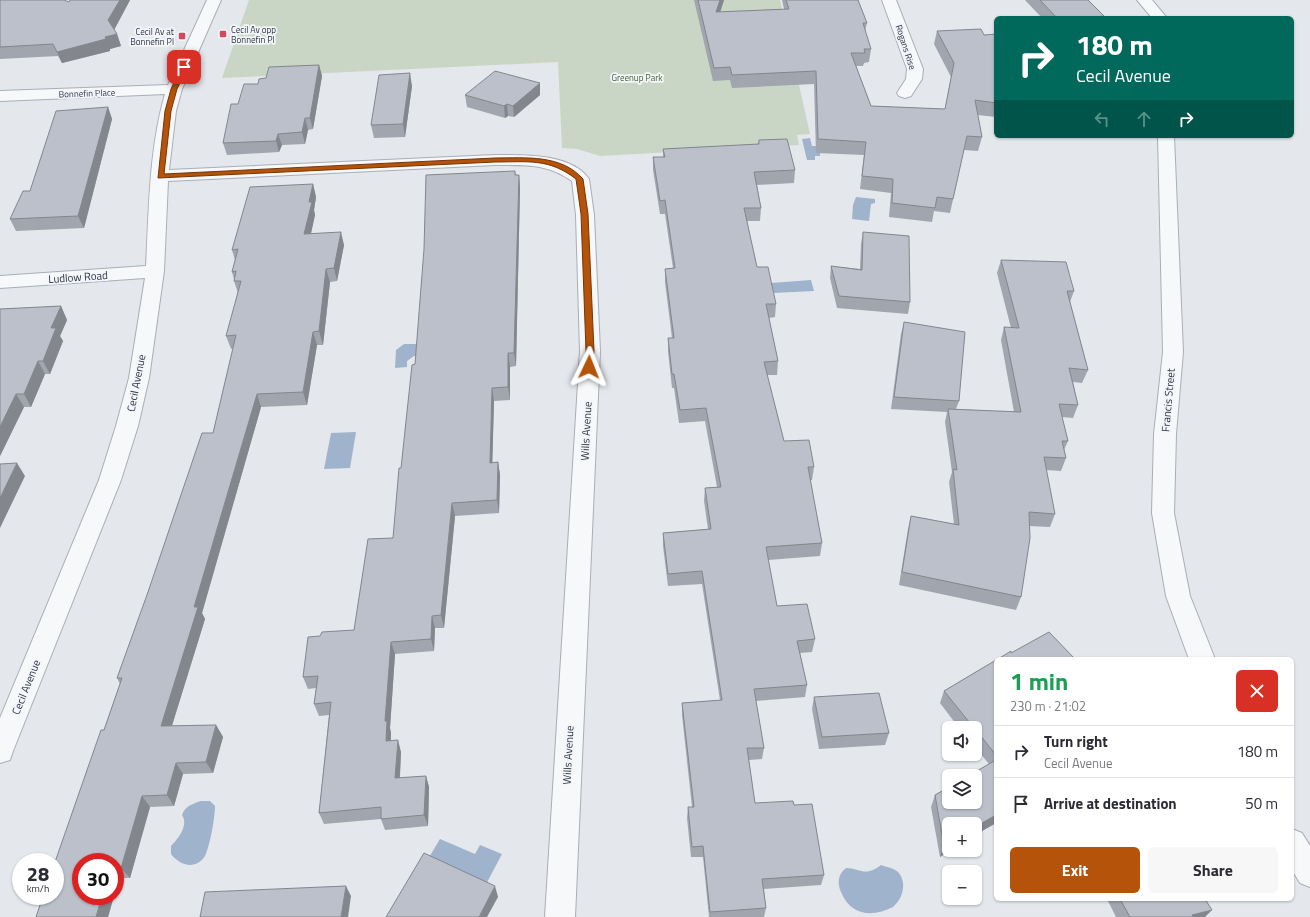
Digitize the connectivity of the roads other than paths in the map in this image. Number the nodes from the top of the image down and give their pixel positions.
1 (214, 0) edge
2 (889, 0) edge
3 (1144, 0) edge
4 (1158, 16) edge
5 (174, 89) junction
6 (905, 93) dead end
7 (0, 96) edge
8 (1166, 138) edge
9 (160, 176) junction
10 (155, 271) junction
11 (0, 282) edge
12 (1201, 657) edge
13 (0, 751) edge
14 (1294, 846) edge
15 (1310, 873) edge
16 (560, 917) edge

1 - 5 street, Cecil Avenue
2 - 6 street, Rogans Rise
3 - 4 street
5 - 7 street, Bonnefin Place
5 - 9 street, Cecil Avenue
8 - 12 street, Francis Street
9 - 10 street, Cecil Avenue
9 - 16 street, Wills Avenue
10 - 11 street, Ludlow Road
10 - 13 street, Cecil Avenue
14 - 15 street

